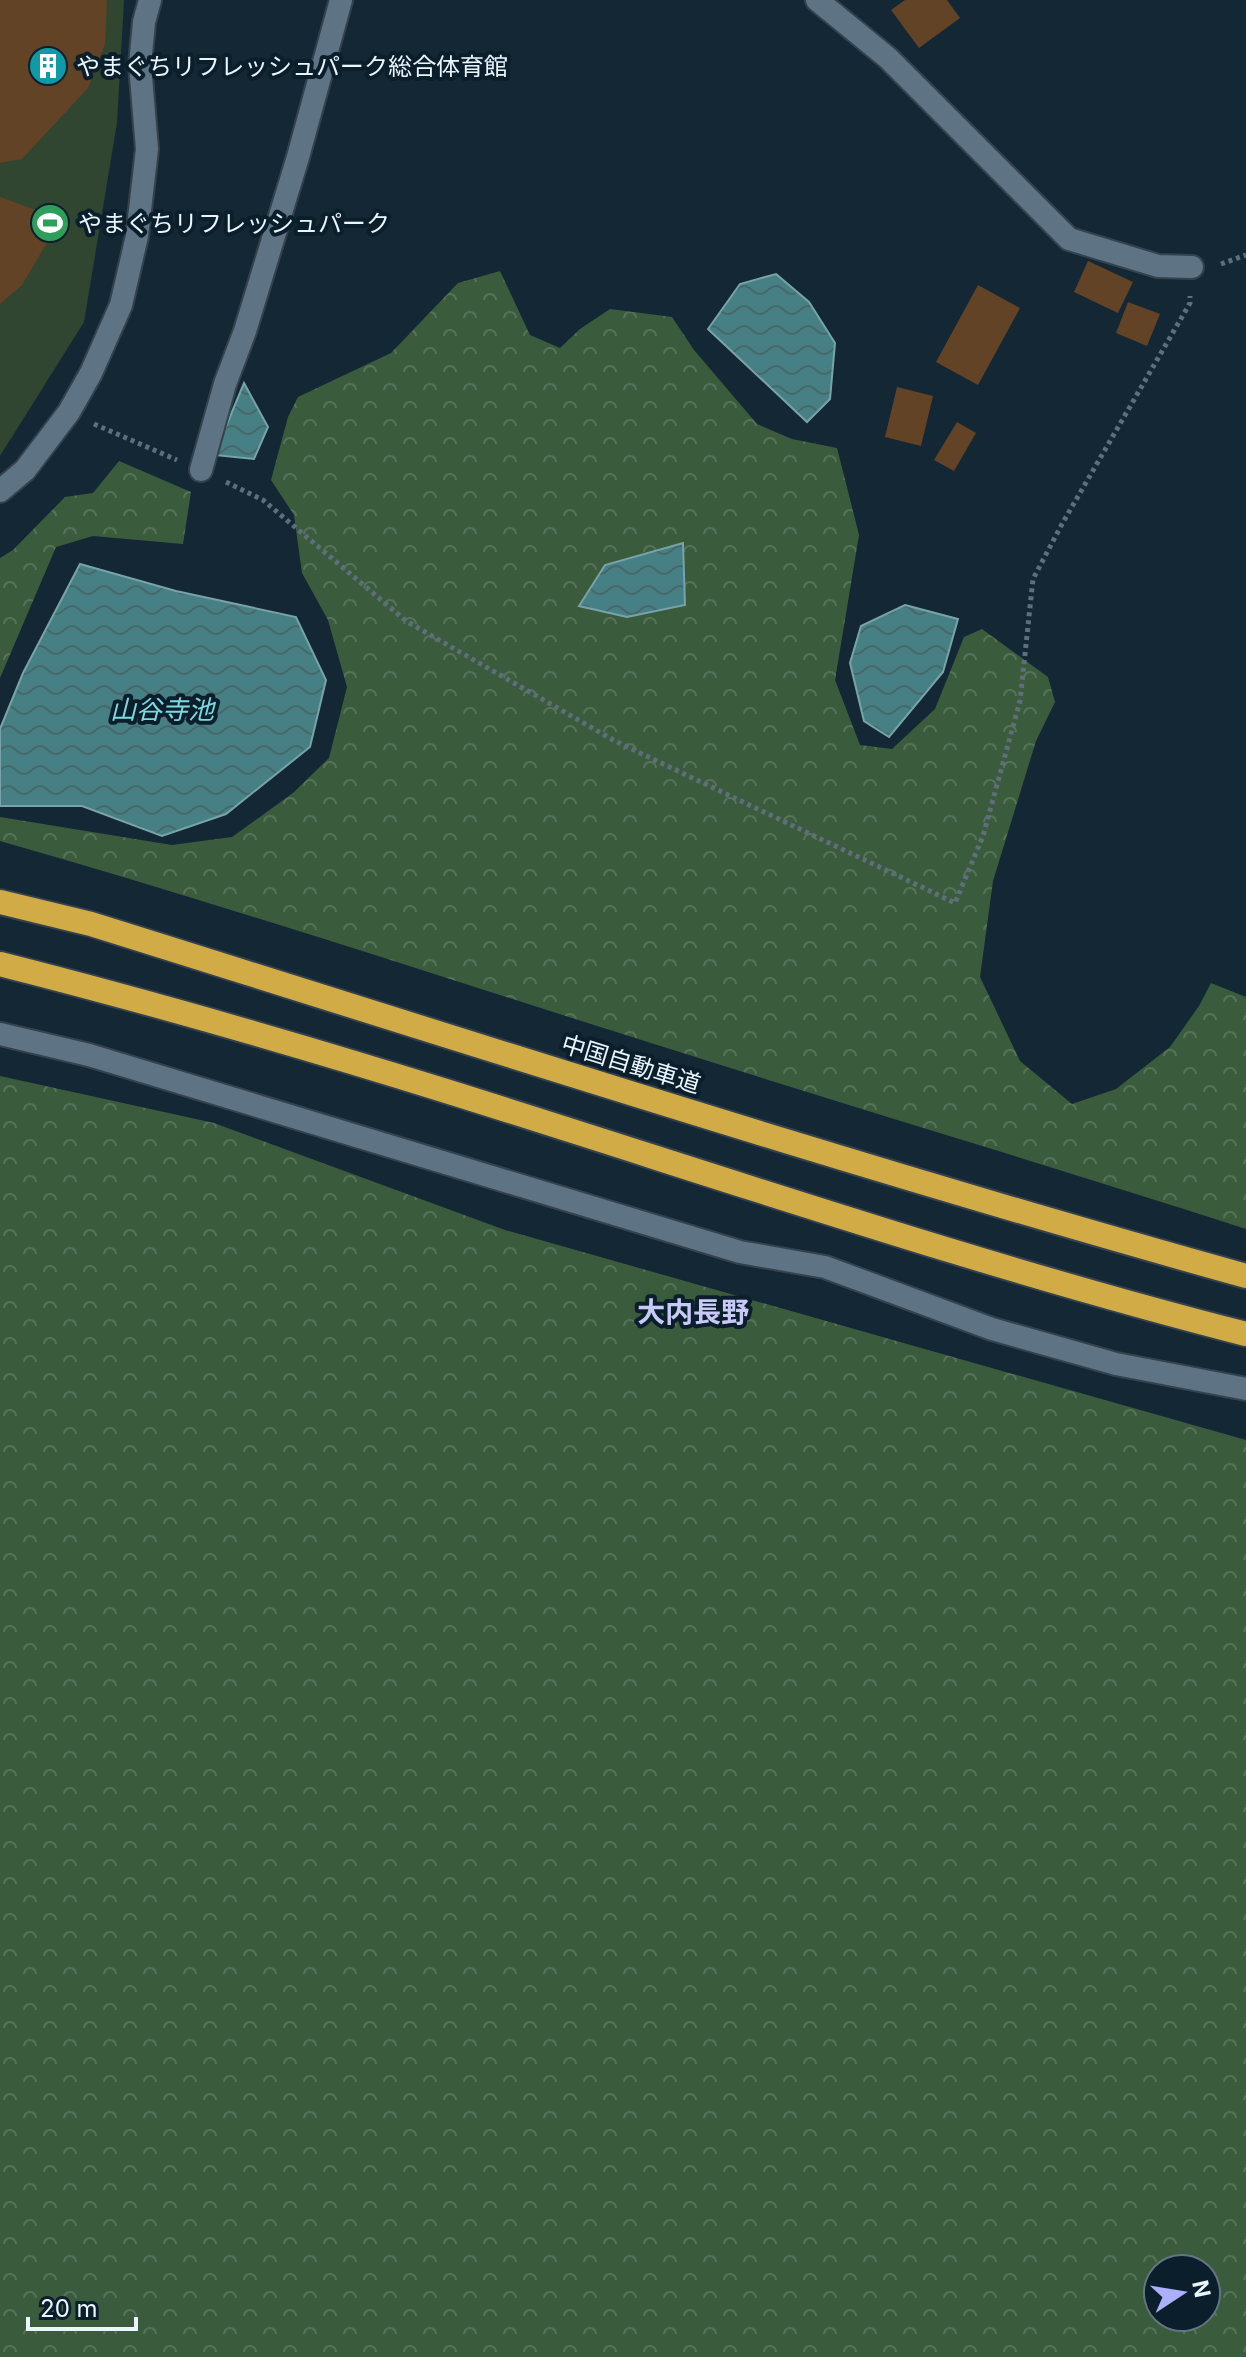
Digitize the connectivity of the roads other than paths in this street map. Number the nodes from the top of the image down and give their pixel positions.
1 (150, 0) edge
2 (341, 0) edge
3 (817, 0) edge
4 (1192, 267) dead end
5 (201, 470) road end
6 (0, 491) edge
7 (0, 902) edge
8 (0, 964) edge
9 (0, 1034) edge
10 (1246, 1276) edge
11 (1246, 1334) edge
12 (1246, 1389) edge

1 - 6 street
2 - 5 street
3 - 4 street
7 - 10 highway, 中国自動車道
8 - 11 highway
9 - 12 street

